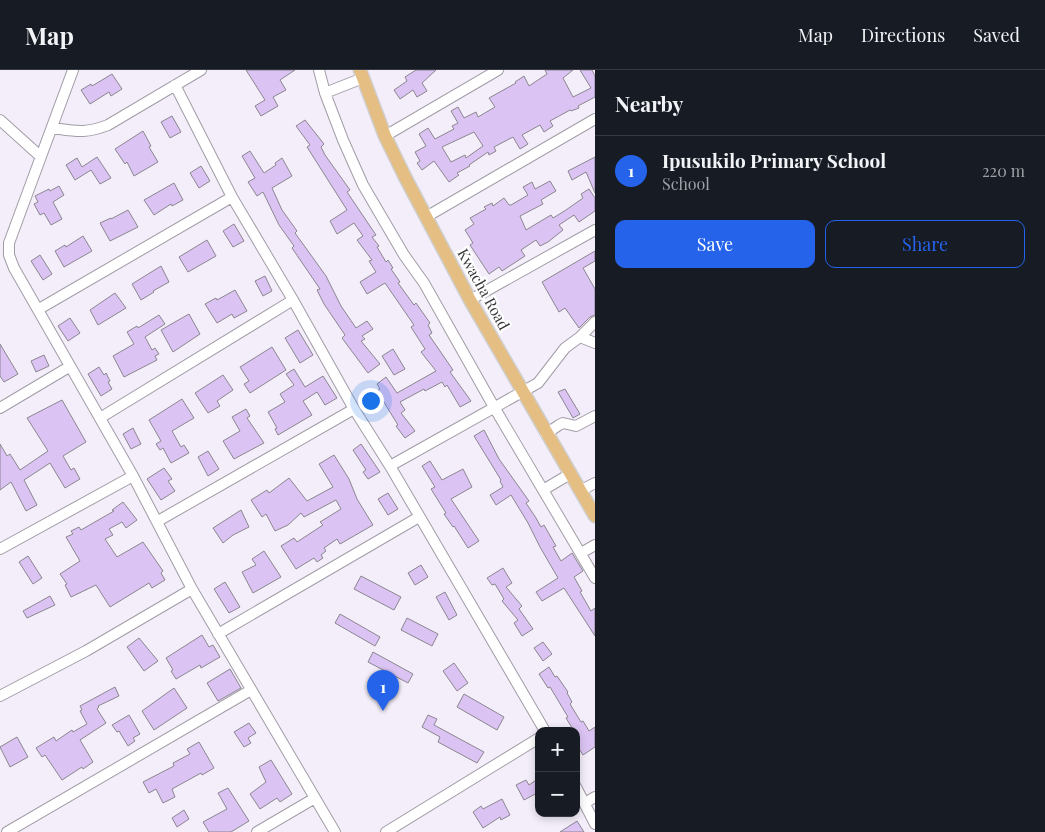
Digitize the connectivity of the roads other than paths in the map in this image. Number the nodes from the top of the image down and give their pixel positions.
1 (73, 70) edge
2 (202, 70) edge
3 (319, 70) edge
4 (498, 70) edge
5 (362, 74) edge
6 (175, 85) junction
7 (325, 94) junction
8 (595, 119) edge
9 (0, 120) edge
10 (52, 128) junction
11 (384, 136) junction
12 (40, 156) junction
13 (232, 198) junction
14 (426, 217) junction
15 (595, 230) edge
16 (293, 300) junction
17 (470, 300) junction
18 (39, 310) junction
19 (595, 322) edge
20 (580, 338) junction
21 (595, 343) edge
22 (69, 367) junction
23 (524, 392) junction
24 (494, 407) junction
25 (0, 408) edge
26 (354, 409) junction
27 (595, 416) edge
28 (100, 418) junction
29 (546, 434) junction
30 (390, 466) junction
31 (570, 474) junction
32 (133, 476) junction
33 (595, 483) edge
34 (543, 490) junction
35 (580, 491) junction
36 (595, 516) edge
37 (419, 517) junction
38 (158, 521) junction
39 (595, 545) edge
40 (0, 549) edge
41 (581, 553) junction
42 (595, 578) edge
43 (192, 590) junction
44 (218, 634) junction
45 (251, 690) junction
46 (0, 696) edge
47 (543, 727) edge
48 (535, 740) edge
49 (580, 794) edge
50 (595, 797) edge
51 (314, 798) junction
52 (585, 803) junction
53 (595, 824) edge
54 (7, 832) edge
55 (256, 832) edge
56 (335, 832) edge
57 (386, 832) edge

1 - 10 street
2 - 6 street
3 - 7 street
4 - 11 street
5 - 7 street
5 - 11 main road, Kwacha Road
6 - 10 street
6 - 13 street
7 - 24 street
8 - 14 street
9 - 12 street
10 - 12 street
11 - 14 main road, Kwacha Road
12 - 18 street
13 - 16 street
13 - 18 street
14 - 17 main road, Kwacha Road
15 - 17 street
16 - 26 street
16 - 28 street
17 - 23 main road, Kwacha Road
18 - 22 street
19 - 20 street
20 - 21 street
20 - 23 street
22 - 25 street
22 - 28 street
23 - 24 street
23 - 29 main road, Kwacha Road
24 - 30 street
24 - 34 street
26 - 30 street
26 - 38 street
27 - 29 street
28 - 32 street
29 - 31 main road, Kwacha Road
30 - 37 street
31 - 34 street
31 - 35 main road, Kwacha Road
32 - 38 street
32 - 40 street
33 - 35 street
34 - 41 street
35 - 36 main road, Kwacha Road
37 - 44 street
37 - 47 street
38 - 43 street
39 - 41 street
41 - 42 street
43 - 44 street
43 - 46 street
44 - 45 street
45 - 51 street
45 - 54 street
48 - 57 street
49 - 52 street
50 - 52 street
51 - 55 street
51 - 56 street
52 - 53 street

